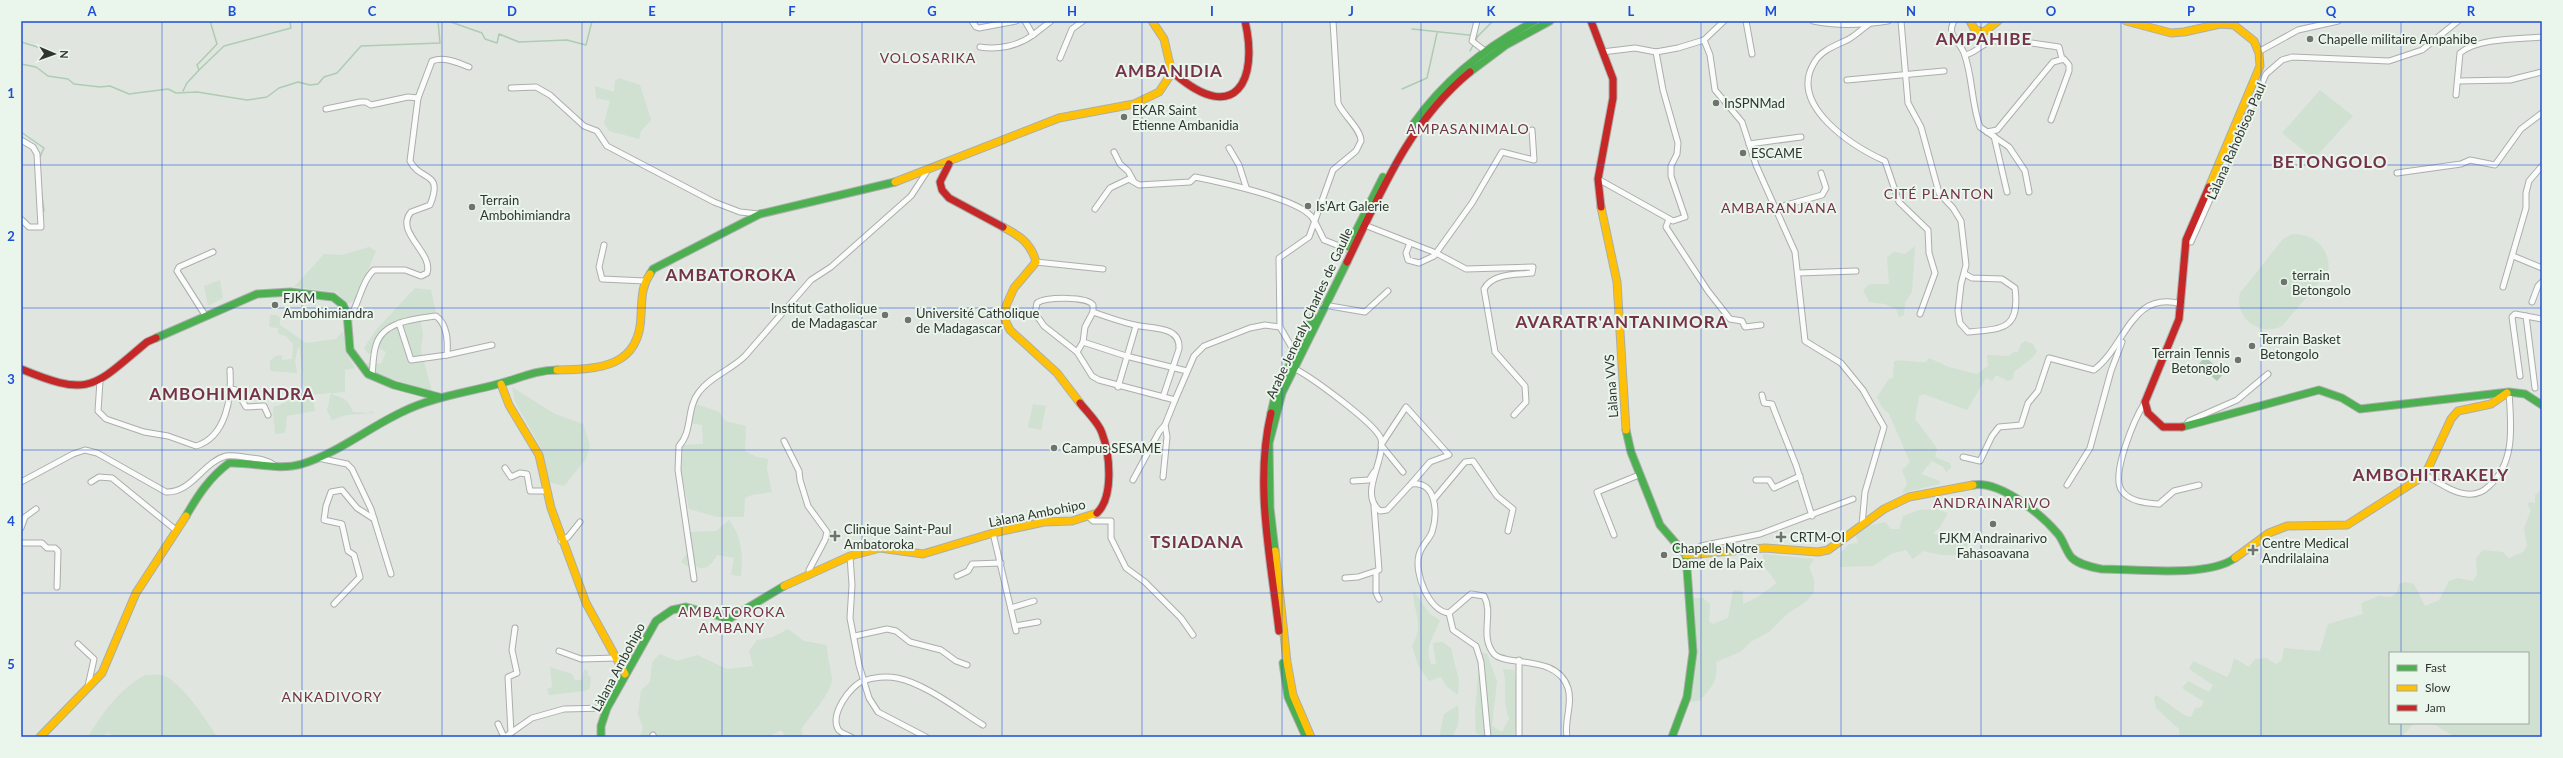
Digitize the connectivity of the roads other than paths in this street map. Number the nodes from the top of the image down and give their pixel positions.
1 (972, 21) edge
2 (1016, 21) edge
3 (1025, 21) edge
4 (1051, 21) edge
5 (1083, 21) edge
6 (1152, 21) edge
7 (1245, 21) edge
8 (1333, 21) edge
9 (1477, 21) edge
10 (1535, 21) edge
11 (1550, 21) edge
12 (1591, 21) edge
13 (1724, 21) edge
14 (1746, 21) edge
15 (1813, 21) edge
16 (1888, 21) edge
17 (1901, 21) edge
18 (1954, 21) edge
19 (1970, 21) edge
20 (1998, 21) edge
21 (2126, 21) edge
22 (2338, 21) edge
23 (2458, 21) edge
24 (2234, 23) edge
25 (1868, 24) junction
26 (1033, 35) junction
27 (2542, 37) edge
28 (1704, 40) junction
29 (980, 47) dead end
30 (1484, 51) junction
31 (2260, 51) junction
32 (1602, 52) junction
33 (1656, 52) junction
34 (1752, 54) dead end
35 (1965, 55) junction
36 (1060, 58) dead end
37 (2062, 59) junction
38 (469, 67) dead end
39 (1944, 71) dead end
40 (2542, 72) edge
41 (1904, 75) junction
42 (1172, 76) junction
43 (1847, 80) dead end
44 (2458, 82) junction
45 (512, 88) dead end
46 (2456, 95) dead end
47 (418, 98) junction
48 (326, 109) dead end
49 (2542, 113) edge
50 (2051, 120) dead end
51 (1532, 130) dead end
52 (1987, 132) junction
53 (1994, 136) junction
54 (1801, 137) dead end
55 (21, 140) edge
56 (1749, 144) junction
57 (1229, 148) dead end
58 (1114, 152) dead end
59 (950, 162) junction
60 (2542, 166) edge
61 (926, 173) junction
62 (1821, 173) dead end
63 (2396, 173) dead end
64 (1598, 179) junction
65 (1133, 180) junction
66 (1246, 187) junction
67 (2006, 192) dead end
68 (2028, 192) dead end
69 (1776, 208) junction
70 (1095, 209) dead end
71 (760, 214) junction
72 (1669, 219) junction
73 (22, 220) edge
74 (1313, 222) junction
75 (1362, 224) junction
76 (2186, 240) junction
77 (1410, 243) junction
78 (604, 245) dead end
79 (1347, 249) junction
80 (213, 252) dead end
81 (1436, 253) junction
82 (2513, 256) junction
83 (1036, 262) junction
84 (2542, 268) edge
85 (1104, 269) dead end
86 (1856, 271) dead end
87 (1798, 274) junction
88 (1965, 274) junction
89 (645, 281) junction
90 (2542, 282) edge
91 (2503, 287) dead end
92 (1388, 291) dead end
93 (2532, 302) dead end
94 (2181, 304) junction
95 (1324, 305) junction
96 (1093, 312) junction
97 (1920, 314) dead end
98 (205, 315) junction
99 (2526, 316) junction
100 (2542, 319) edge
101 (348, 321) junction
102 (398, 323) junction
103 (2132, 323) junction
104 (1761, 325) dead end
105 (1136, 326) junction
106 (1280, 328) junction
107 (1083, 342) junction
108 (492, 345) dead end
109 (1077, 352) junction
110 (1295, 352) junction
111 (447, 355) junction
112 (1126, 356) junction
113 (1174, 366) junction
114 (1291, 367) junction
115 (21, 369) edge
116 (230, 370) dead end
117 (1187, 371) junction
118 (2268, 374) dead end
119 (372, 376) junction
120 (2520, 376) dead end
121 (100, 381) junction
122 (501, 384) junction
123 (1118, 387) junction
124 (2534, 388) dead end
125 (231, 390) junction
126 (2509, 392) junction
127 (1762, 395) dead end
128 (439, 397) junction
129 (1163, 397) junction
130 (1175, 400) junction
131 (2145, 402) junction
132 (2542, 404) edge
133 (268, 415) dead end
134 (1514, 415) dead end
135 (1165, 425) junction
136 (2184, 427) junction
137 (784, 441) dead end
138 (1381, 445) junction
139 (1963, 457) dead end
140 (318, 458) junction
141 (276, 466) junction
142 (1376, 467) junction
143 (505, 468) dead end
144 (1403, 472) dead end
145 (1639, 475) junction
146 (2425, 475) junction
147 (1800, 476) junction
148 (1163, 477) dead end
149 (1133, 480) dead end
150 (1756, 480) dead end
151 (1353, 481) dead end
152 (22, 482) edge
153 (90, 482) dead end
154 (1411, 484) junction
155 (2067, 485) dead end
156 (2199, 485) dead end
157 (547, 490) junction
158 (1434, 499) junction
159 (1852, 499) dead end
160 (1374, 506) junction
161 (36, 509) dead end
162 (1812, 516) junction
163 (1089, 518) junction
164 (374, 519) junction
165 (580, 522) dead end
166 (1862, 525) junction
167 (21, 528) edge
168 (176, 531) junction
169 (1508, 531) dead end
170 (993, 533) junction
171 (1614, 535) dead end
172 (561, 541) junction
173 (21, 543) edge
174 (1686, 555) junction
175 (1697, 555) junction
176 (850, 556) junction
177 (1001, 562) junction
178 (1376, 572) junction
179 (391, 574) dead end
180 (810, 575) junction
181 (956, 576) dead end
182 (1345, 578) dead end
183 (694, 580) dead end
184 (57, 587) dead end
185 (1379, 599) dead end
186 (1034, 601) dead end
187 (334, 604) dead end
188 (1011, 608) junction
189 (1449, 613) junction
190 (1038, 622) dead end
191 (515, 628) dead end
192 (1193, 635) dead end
193 (854, 636) junction
194 (78, 644) dead end
195 (559, 650) dead end
196 (617, 658) junction
197 (1519, 660) junction
198 (967, 665) dead end
199 (626, 674) junction
200 (863, 681) junction
201 (72, 705) junction
202 (607, 708) junction
203 (498, 724) dead end
204 (983, 725) dead end
205 (511, 733) junction
206 (40, 737) edge
207 (504, 737) edge
208 (601, 737) edge
209 (850, 737) edge
210 (926, 737) edge
211 (1306, 737) edge
212 (1312, 737) edge
213 (1488, 737) edge
214 (1518, 737) edge
215 (1567, 737) edge
216 (1672, 737) edge

1 - 2 street
3 - 26 street
4 - 26 street
5 - 36 street
6 - 42 street
7 - 42 street
8 - 74 street
9 - 30 street
10 - 30 street, Arabe Jeneraly Charles de Gaulle
11 - 75 street, Arabe Jeneraly Charles de Gaulle
12 - 32 street, Làlana VVS
13 - 28 street
14 - 34 street
15 - 25 street
16 - 25 street
17 - 41 street
18 - 35 street
19 - 20 street
21 - 24 street
22 - 31 street
23 - 76 street, Làlana Rahobisoa Paul
24 - 31 street
25 - 97 street
26 - 29 street
27 - 44 street
28 - 33 street
28 - 56 street
30 - 75 street, Arabe Jeneraly Charles de Gaulle
31 - 76 street
32 - 33 street
32 - 64 street, Làlana VVS
33 - 72 street
35 - 37 street
35 - 52 street
37 - 50 street
37 - 52 street
38 - 47 street
39 - 41 street
40 - 44 street
41 - 43 street
41 - 88 street
42 - 59 street
44 - 46 street
45 - 71 street
47 - 48 street
47 - 101 street
49 - 63 street
51 - 81 street
52 - 53 street
53 - 67 street
53 - 68 street
54 - 56 street
55 - 73 street
56 - 69 street
57 - 66 street
58 - 65 street
59 - 61 street
59 - 83 street
60 - 82 street
61 - 71 street
61 - 183 street
62 - 69 street
64 - 72 street
64 - 145 street, Làlana VVS
65 - 66 street
65 - 70 street
66 - 74 street
69 - 87 street
71 - 89 street
72 - 104 street
74 - 79 street
74 - 106 street
75 - 77 street
75 - 79 street, Arabe Jeneraly Charles de Gaulle
75 - 95 street, Arabe Jeneraly Charles de Gaulle
76 - 94 street
77 - 81 street
77 - 81 street
78 - 89 street
79 - 110 street, Arabe Jeneraly Charles de Gaulle
80 - 98 street
81 - 134 street
82 - 84 street
82 - 91 street
83 - 85 street
83 - 163 street, Làlana Ambohipo
86 - 87 street
87 - 166 street
88 - 88 street
89 - 122 street
90 - 93 street
92 - 95 street
94 - 103 street
94 - 131 street
95 - 114 street, Arabe Jeneraly Charles de Gaulle
96 - 105 street
96 - 107 street
96 - 109 street
98 - 101 street
98 - 121 street
99 - 100 street
99 - 120 street
99 - 124 street
101 - 119 street
102 - 111 street
102 - 111 street
102 - 119 street
103 - 139 street
103 - 155 street
105 - 112 street
105 - 113 street
106 - 110 street
106 - 117 street
107 - 109 street
107 - 112 street
108 - 111 street
109 - 123 street
110 - 114 street, Arabe Jeneraly Charles de Gaulle
112 - 113 street
112 - 123 street
113 - 117 street
113 - 129 street
114 - 138 street
114 - 211 street, Arabe Jeneraly Charles de Gaulle
114 - 212 street, Arabe Jeneraly Charles de Gaulle
115 - 121 street
116 - 125 street
117 - 130 street
118 - 136 street
119 - 128 street
121 - 125 street
122 - 128 street
122 - 157 street
123 - 129 street
125 - 133 street
126 - 132 street
126 - 136 street
126 - 146 street
126 - 146 street
127 - 147 street
128 - 140 street
129 - 130 street
130 - 135 street
131 - 136 street
131 - 156 street
135 - 148 street
135 - 149 street
137 - 180 street
138 - 142 street
138 - 144 street
138 - 154 street
140 - 141 street
140 - 164 street
141 - 152 street
141 - 168 street
142 - 151 street
142 - 160 street
143 - 157 street
145 - 171 street
145 - 174 street, Làlana VVS
146 - 166 street
147 - 150 street
147 - 162 street
153 - 168 street
154 - 158 street
154 - 160 street
157 - 172 street
158 - 169 street
158 - 189 street
159 - 162 street
160 - 178 street
161 - 167 street
162 - 175 street
163 - 170 street, Làlana Ambohipo
163 - 192 street
164 - 179 street
164 - 187 street
165 - 172 street
166 - 175 street
168 - 201 street
170 - 176 street, Làlana Ambohipo
170 - 177 street
172 - 196 street
173 - 184 street
174 - 175 street
174 - 216 street
176 - 180 street, Làlana Ambohipo
176 - 193 street
177 - 181 street
177 - 188 street
178 - 182 street
178 - 185 street
180 - 199 street, Làlana Ambohipo
186 - 188 street
188 - 190 street
189 - 197 street
189 - 213 street
191 - 205 street
193 - 198 street
193 - 200 street
194 - 201 street
195 - 196 street
196 - 199 street
197 - 214 street
197 - 215 street
199 - 202 street, Làlana Ambohipo
200 - 204 street
200 - 209 street
200 - 210 street
201 - 206 street
202 - 205 street
202 - 208 street, Làlana Ambohipo
203 - 207 street
205 - 207 street

